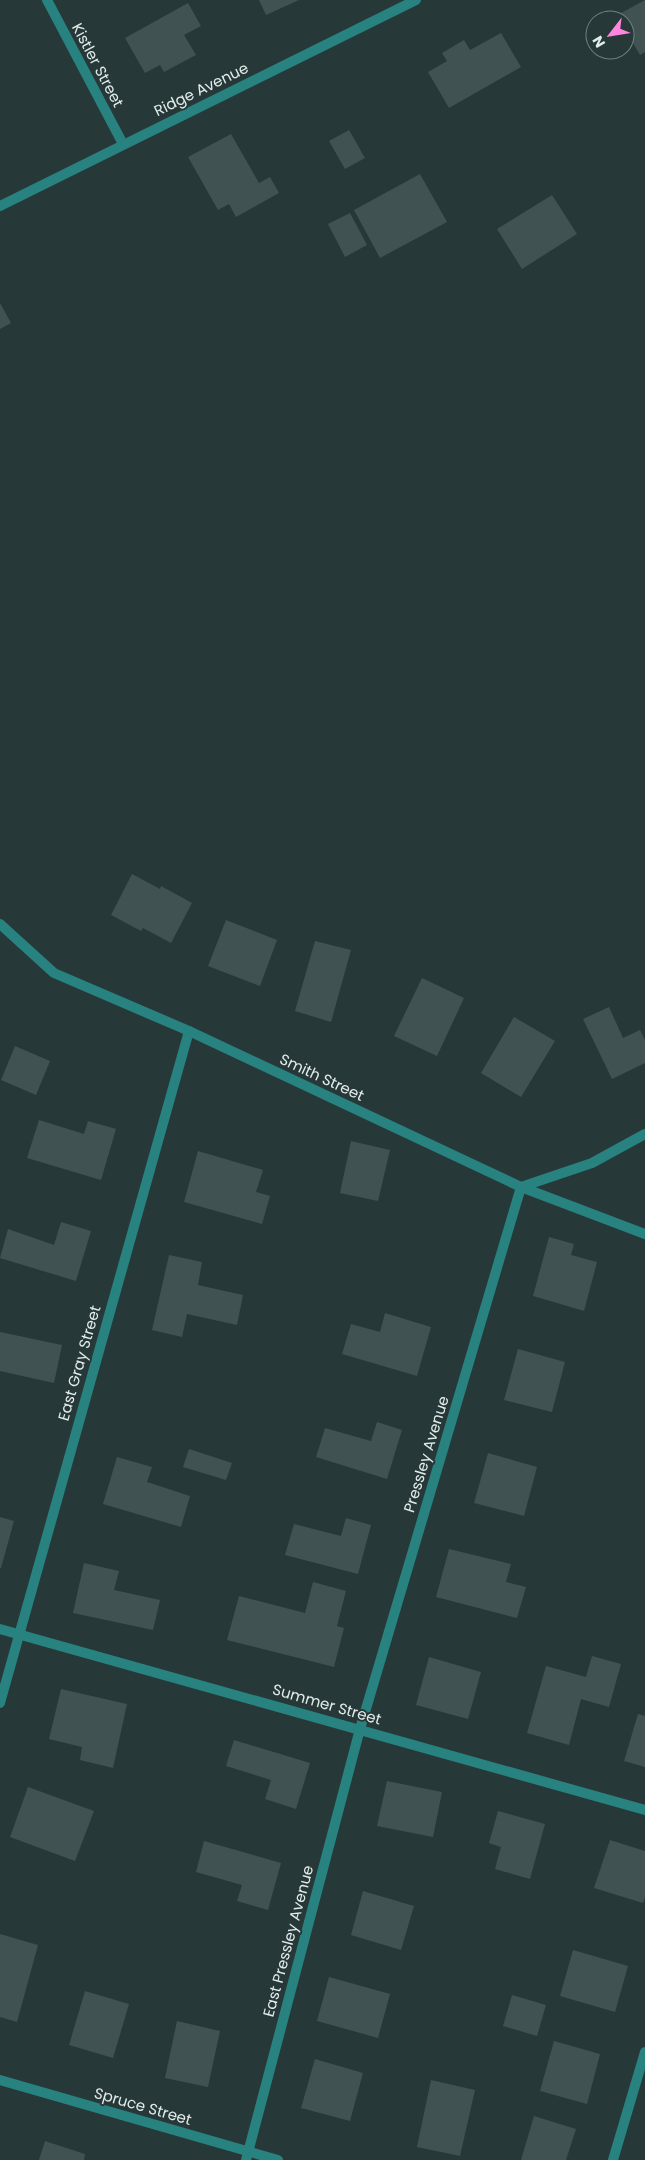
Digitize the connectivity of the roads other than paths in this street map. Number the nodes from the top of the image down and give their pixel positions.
1 (47, 0) edge
2 (416, 0) edge
3 (123, 144) junction
4 (0, 206) edge
5 (0, 924) edge
6 (189, 1031) junction
7 (645, 1134) edge
8 (521, 1187) junction
9 (645, 1234) edge
10 (0, 1629) edge
11 (18, 1634) junction
12 (0, 1703) edge
13 (360, 1729) junction
14 (645, 1810) edge
15 (645, 2052) edge
16 (0, 2080) edge
17 (247, 2156) edge
18 (278, 2160) edge
19 (613, 2160) edge

1 - 3 street, Kistler Street
2 - 3 street, Ridge Avenue
3 - 4 street, Ridge Avenue
5 - 6 street, Smith Street
6 - 8 street, Smith Street
6 - 11 street, East Gray Street
7 - 8 street
8 - 9 street, Smith Street
8 - 13 street, Pressley Avenue
10 - 11 street, Summer Street
11 - 12 street, East Gray Street
11 - 13 street, Summer Street
13 - 14 street, Summer Street
13 - 17 street, East Pressley Avenue
15 - 19 street
16 - 17 street, Spruce Street
17 - 18 street, Spruce Street

